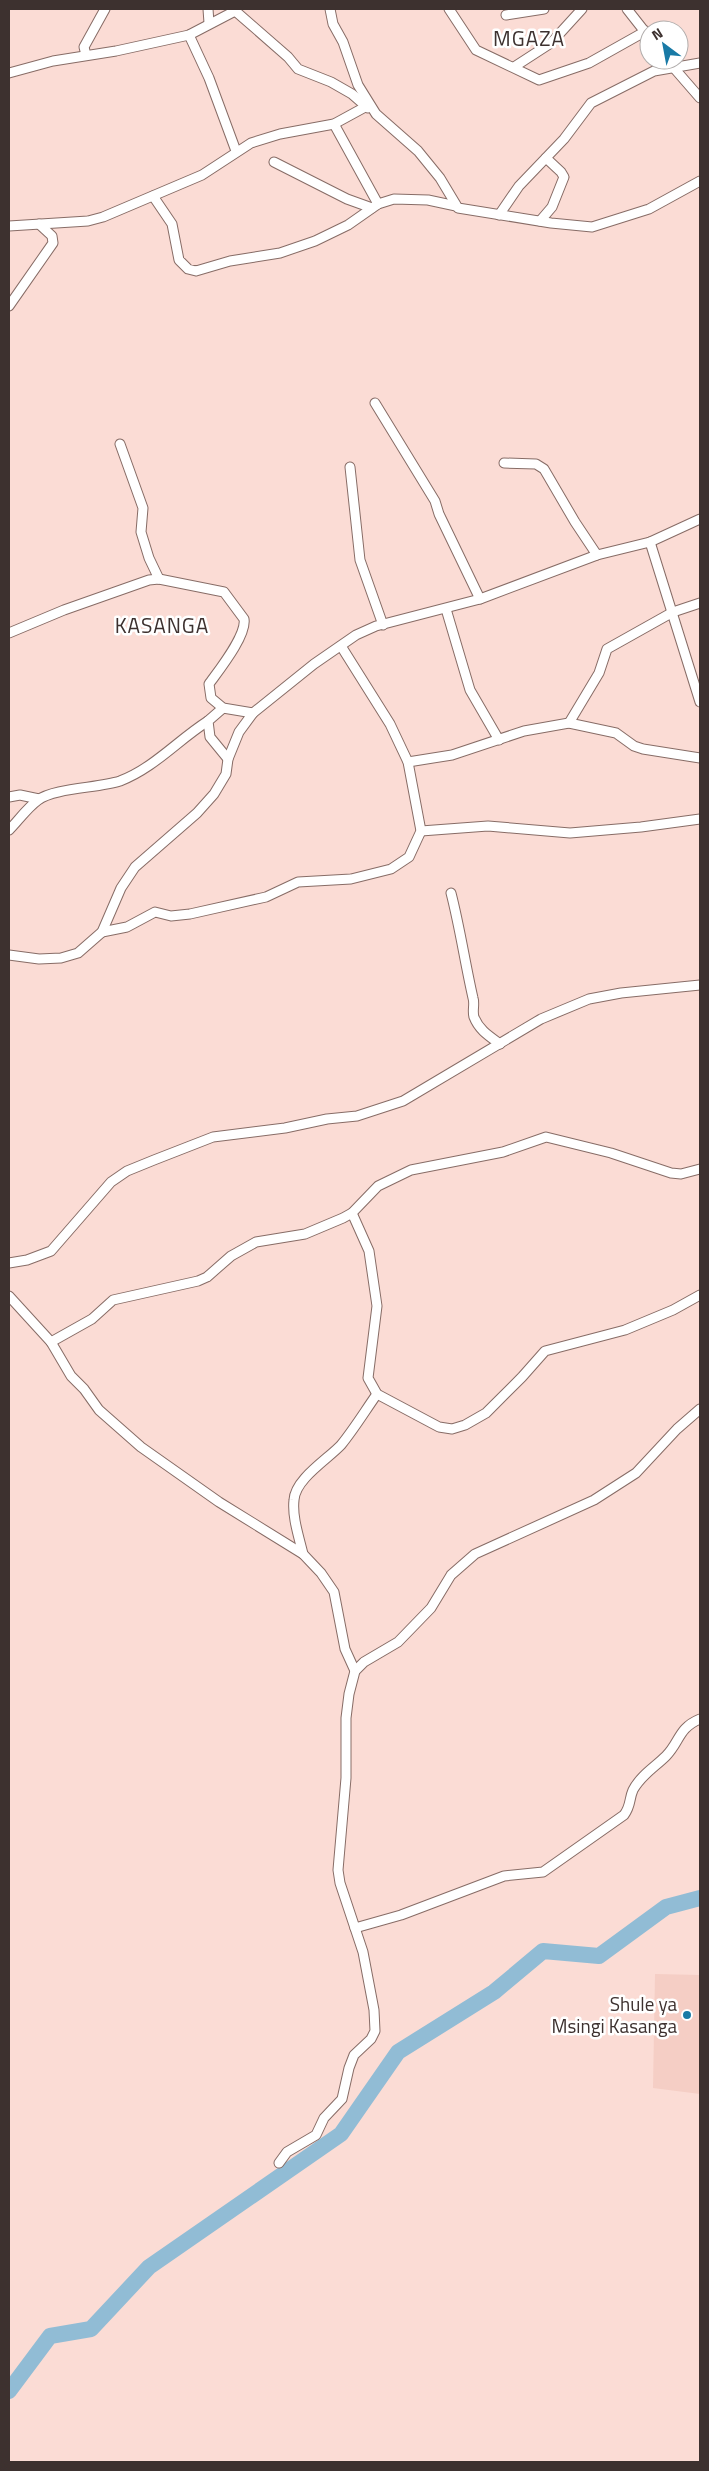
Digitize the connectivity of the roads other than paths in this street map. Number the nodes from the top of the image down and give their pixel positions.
1 (105, 9) edge
2 (208, 9) edge
3 (330, 9) edge
4 (449, 9) edge
5 (544, 9) edge
6 (582, 9) edge
7 (627, 9) edge
8 (234, 10) edge
9 (506, 16) dead end
10 (209, 23) junction
11 (639, 24) edge
12 (189, 35) junction
13 (639, 38) edge
14 (86, 55) junction
15 (514, 67) junction
16 (656, 70) edge
17 (676, 70) edge
18 (9, 74) edge
19 (700, 98) edge
20 (367, 106) junction
21 (376, 114) junction
22 (334, 124) junction
23 (236, 151) junction
24 (546, 158) junction
25 (274, 162) dead end
26 (700, 181) edge
27 (153, 196) junction
28 (375, 206) junction
29 (456, 206) junction
30 (499, 215) junction
31 (540, 221) junction
32 (39, 224) junction
33 (9, 226) edge
34 (9, 306) edge
35 (375, 403) dead end
36 (120, 444) dead end
37 (504, 462) dead end
38 (350, 466) dead end
39 (700, 519) edge
40 (650, 542) junction
41 (598, 555) junction
42 (159, 579) junction
43 (480, 599) junction
44 (700, 603) edge
45 (446, 609) junction
46 (673, 612) junction
47 (383, 625) junction
48 (9, 633) edge
49 (341, 646) junction
50 (700, 697) edge
51 (222, 708) junction
52 (254, 713) junction
53 (208, 721) junction
54 (569, 723) junction
55 (499, 740) junction
56 (700, 758) edge
57 (228, 759) junction
58 (408, 762) junction
59 (9, 797) edge
60 (39, 799) junction
61 (700, 819) edge
62 (9, 830) edge
63 (421, 831) junction
64 (451, 893) dead end
65 (102, 932) junction
66 (9, 955) edge
67 (700, 985) edge
68 (500, 1044) junction
69 (700, 1169) edge
70 (352, 1213) junction
71 (9, 1263) edge
72 (700, 1295) edge
73 (9, 1296) edge
74 (51, 1342) junction
75 (377, 1394) junction
76 (700, 1409) edge
77 (303, 1554) junction
78 (355, 1671) junction
79 (700, 1719) edge
80 (355, 1928) junction
81 (279, 2163) dead end

1 - 14 street
2 - 10 street
3 - 21 street
4 - 15 street
5 - 9 street
6 - 15 street
7 - 11 street
8 - 10 street
8 - 20 street
10 - 12 street
12 - 14 street
12 - 23 street
13 - 15 street
14 - 18 street
16 - 24 street
17 - 19 street
20 - 21 street
20 - 22 street
21 - 29 street
22 - 23 street
22 - 28 street
23 - 27 street
24 - 30 street
24 - 31 street
25 - 28 street
26 - 31 street
27 - 28 street
27 - 32 street
28 - 29 street
29 - 30 street
30 - 31 street
32 - 33 street
32 - 34 street
35 - 43 street
36 - 42 street
37 - 41 street
38 - 47 street
39 - 40 street
40 - 41 street
40 - 46 street
41 - 43 street
42 - 48 street
42 - 51 street
43 - 45 street
44 - 46 street
45 - 47 street
45 - 55 street
46 - 50 street
46 - 54 street
47 - 49 street
49 - 52 street
49 - 58 street
51 - 52 street
51 - 53 street
52 - 57 street
53 - 57 street
53 - 60 street
54 - 55 street
54 - 56 street
55 - 58 street
57 - 65 street
58 - 63 street
59 - 60 street
60 - 62 street
61 - 63 street
63 - 65 street
64 - 68 street
65 - 66 street
67 - 68 street
68 - 71 street
69 - 70 street
70 - 74 street
70 - 75 street
72 - 75 street
73 - 74 street
74 - 77 street
75 - 77 street
76 - 78 street
77 - 78 street
78 - 80 street
79 - 80 street
80 - 81 street

